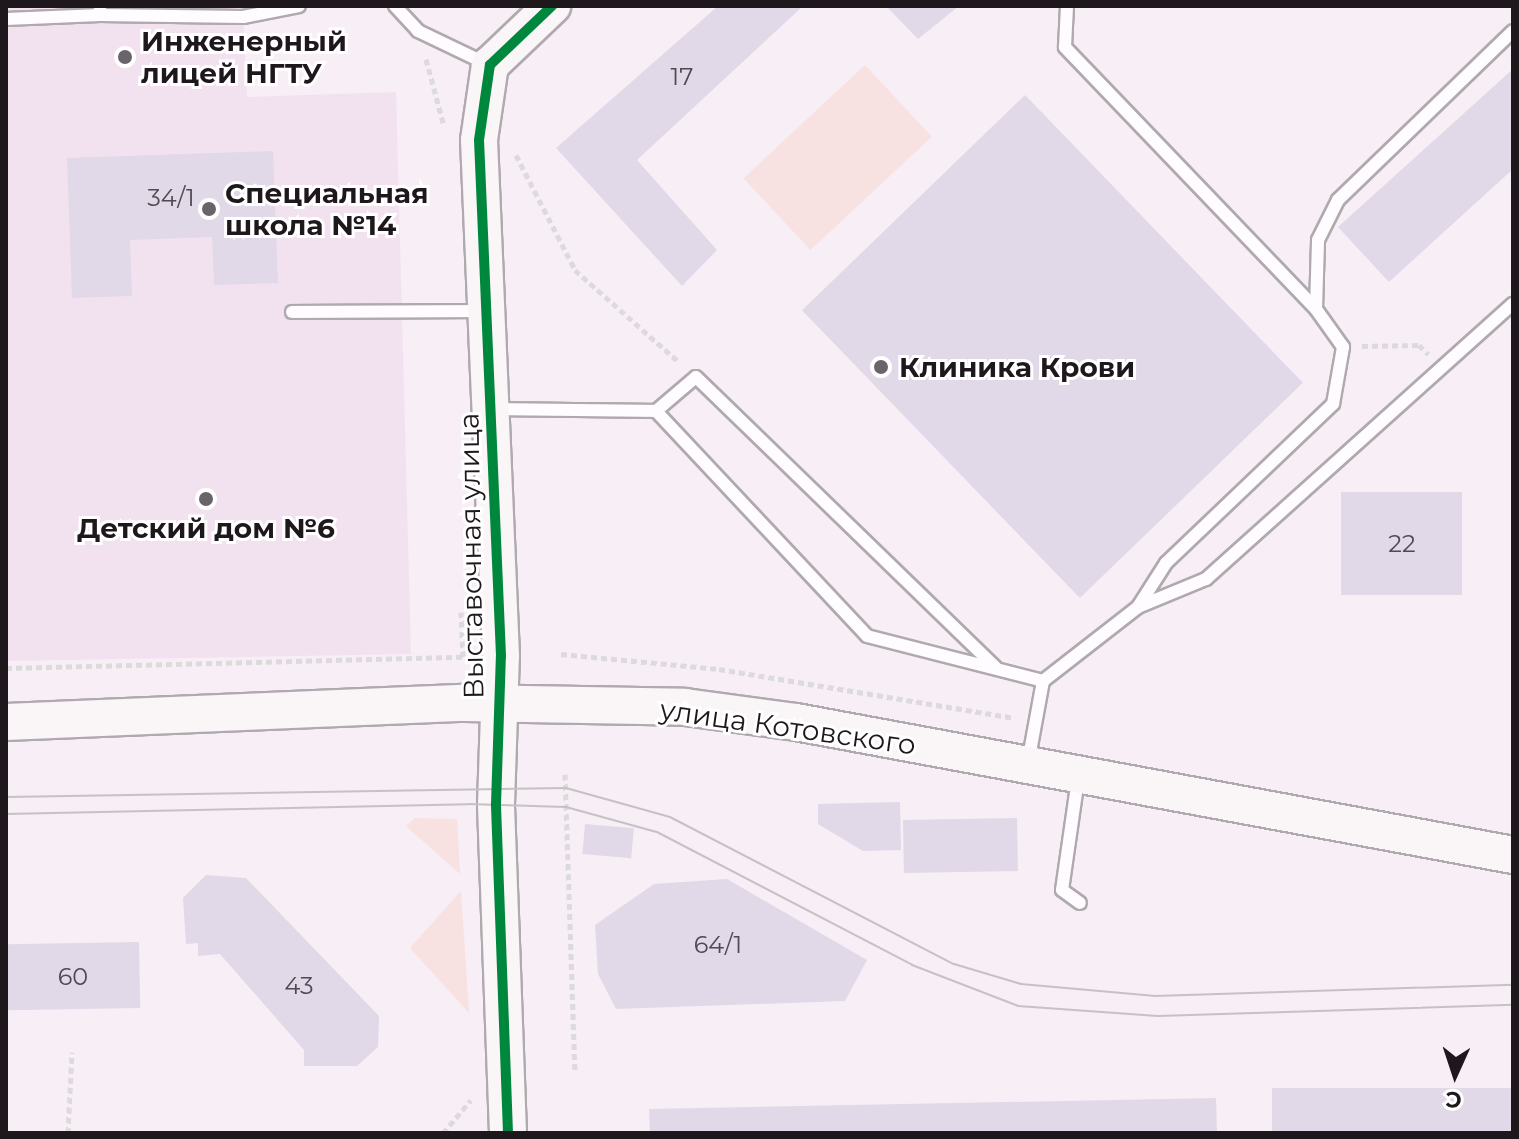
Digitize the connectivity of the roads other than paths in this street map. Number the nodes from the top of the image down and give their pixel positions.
1 (299, 6) edge
2 (395, 6) edge
3 (552, 6) edge
4 (1067, 6) edge
5 (100, 11) edge
6 (6, 19) edge
7 (1513, 31) edge
8 (490, 65) junction
9 (1513, 304) edge
10 (1316, 309) junction
11 (487, 311) junction
12 (292, 312) dead end
13 (492, 409) junction
14 (656, 411) junction
15 (1138, 607) junction
16 (995, 668) junction
17 (1043, 681) junction
18 (499, 704) junction
19 (6, 722) edge
20 (1028, 766) junction
21 (1078, 776) junction
22 (1513, 855) edge
23 (1080, 903) dead end
24 (508, 1133) edge

1 - 5 lane
2 - 8 lane
3 - 8 main road
4 - 10 lane
5 - 6 lane
7 - 10 lane
8 - 11 main road, Выставочная улица
9 - 15 lane
10 - 15 lane
11 - 12 lane
11 - 13 main road, Выставочная улица
13 - 14 lane
13 - 18 main road, Выставочная улица
14 - 16 lane
14 - 16 lane
15 - 17 lane
16 - 17 lane
17 - 20 lane
18 - 19 main road, улица Котовского
18 - 20 main road, улица Котовского
18 - 24 main road, Выставочная улица
20 - 21 main road, улица Котовского
21 - 22 main road, улица Котовского
21 - 23 lane

